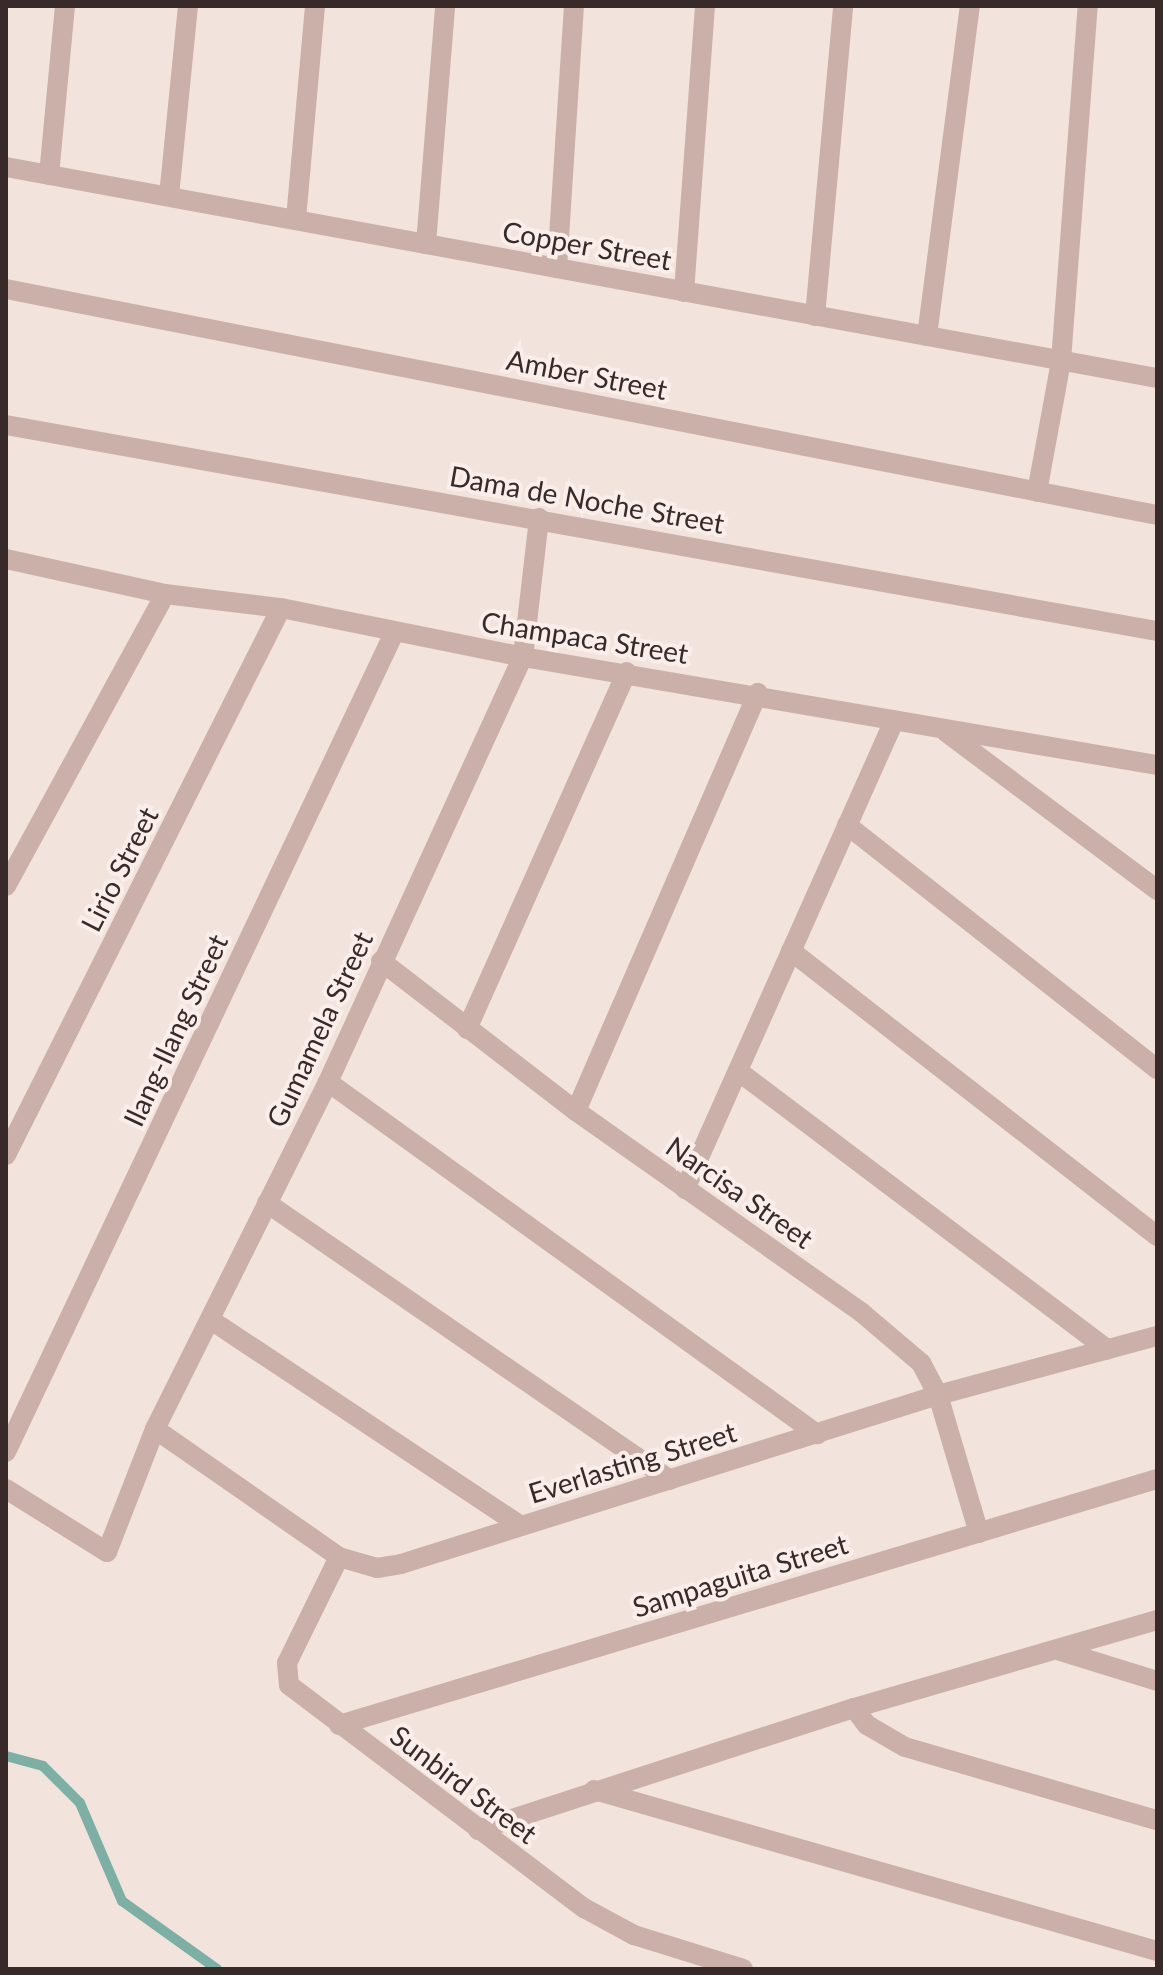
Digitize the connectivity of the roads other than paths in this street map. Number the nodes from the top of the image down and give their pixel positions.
1 (65, 6) edge
2 (188, 6) edge
3 (315, 6) edge
4 (445, 6) edge
5 (574, 6) edge
6 (705, 6) edge
7 (843, 6) edge
8 (970, 6) edge
9 (1088, 6) edge
10 (6, 167) edge
11 (49, 175) junction
12 (169, 196) junction
13 (296, 219) junction
14 (426, 244) junction
15 (557, 268) junction
16 (6, 289) edge
17 (684, 292) junction
18 (815, 316) junction
19 (927, 336) junction
20 (1061, 361) junction
21 (1157, 378) edge
22 (6, 425) edge
23 (1037, 492) junction
24 (1157, 515) edge
25 (539, 518) junction
26 (6, 559) edge
27 (165, 594) junction
28 (281, 608) junction
29 (1157, 631) edge
30 (394, 633) junction
31 (523, 657) junction
32 (627, 672) junction
33 (758, 693) junction
34 (894, 721) junction
35 (943, 729) junction
36 (1157, 765) edge
37 (847, 825) junction
38 (6, 886) edge
39 (1157, 890) edge
40 (791, 951) junction
41 (381, 961) junction
42 (467, 1029) junction
43 (1157, 1069) edge
44 (738, 1071) junction
45 (328, 1082) junction
46 (576, 1111) junction
47 (6, 1155) edge
48 (685, 1189) junction
49 (267, 1203) junction
50 (1157, 1236) edge
51 (211, 1320) junction
52 (1157, 1336) edge
53 (1108, 1350) junction
54 (938, 1395) junction
55 (155, 1429) junction
56 (817, 1434) junction
57 (6, 1452) edge
58 (1157, 1479) edge
59 (670, 1480) junction
60 (6, 1489) edge
61 (521, 1526) junction
62 (979, 1533) junction
63 (339, 1557) junction
64 (1157, 1620) edge
65 (1057, 1650) junction
66 (1157, 1681) edge
67 (854, 1708) junction
68 (339, 1725) junction
69 (594, 1790) junction
70 (1157, 1820) edge
71 (478, 1830) junction
72 (1157, 1951) edge
73 (743, 1969) edge

1 - 11 street
2 - 12 street
3 - 13 street
4 - 14 street
5 - 15 street
6 - 17 street
7 - 18 street
8 - 19 street
9 - 20 street
10 - 11 street, Copper Street
11 - 12 street, Copper Street
12 - 13 street, Copper Street
13 - 14 street, Copper Street
14 - 15 street, Copper Street
15 - 17 street, Copper Street
16 - 23 street, Amber Street
17 - 18 street, Copper Street
18 - 19 street, Copper Street
19 - 20 street, Copper Street
20 - 21 street, Copper Street
20 - 23 street
22 - 25 street, Dama de Noche Street
23 - 24 street, Amber Street
25 - 29 street, Dama de Noche Street
25 - 31 street, Gumamela Street
26 - 27 street, Champaca Street
27 - 28 street, Champaca Street
27 - 38 street
28 - 30 street, Champaca Street
28 - 47 street, Lirio Street
30 - 31 street, Champaca Street
30 - 57 street, Ilang-Ilang Street
31 - 32 street, Champaca Street
31 - 41 street, Gumamela Street
32 - 33 street, Champaca Street
32 - 42 street
33 - 34 street, Champaca Street
33 - 46 street
34 - 35 street, Champaca Street
34 - 37 street
35 - 36 street, Champaca Street
35 - 39 street
37 - 40 street
37 - 43 street
40 - 44 street
40 - 50 street
41 - 42 street, Narcisa Street
41 - 45 street, Gumamela Street
42 - 46 street, Narcisa Street
44 - 48 street
44 - 53 street
45 - 49 street, Gumamela Street
45 - 56 street
46 - 48 street, Narcisa Street
48 - 54 street, Narcisa Street
49 - 51 street, Gumamela Street
49 - 59 street
51 - 55 street, Gumamela Street
51 - 61 street
52 - 53 street, Everlasting Street
53 - 54 street, Everlasting Street
54 - 56 street, Everlasting Street
54 - 62 street, Narcisa Street
55 - 60 street, Gumamela Street
55 - 63 street, Everlasting Street
56 - 59 street, Everlasting Street
58 - 62 street, Sampaguita Street
59 - 61 street, Everlasting Street
61 - 63 street, Everlasting Street
62 - 68 street, Sampaguita Street
63 - 68 street, Sunbird Street
64 - 65 street
65 - 66 street
65 - 67 street
67 - 69 street
67 - 70 street
68 - 71 street, Sunbird Street
69 - 71 street
69 - 72 street
71 - 73 street, Sunbird Street

